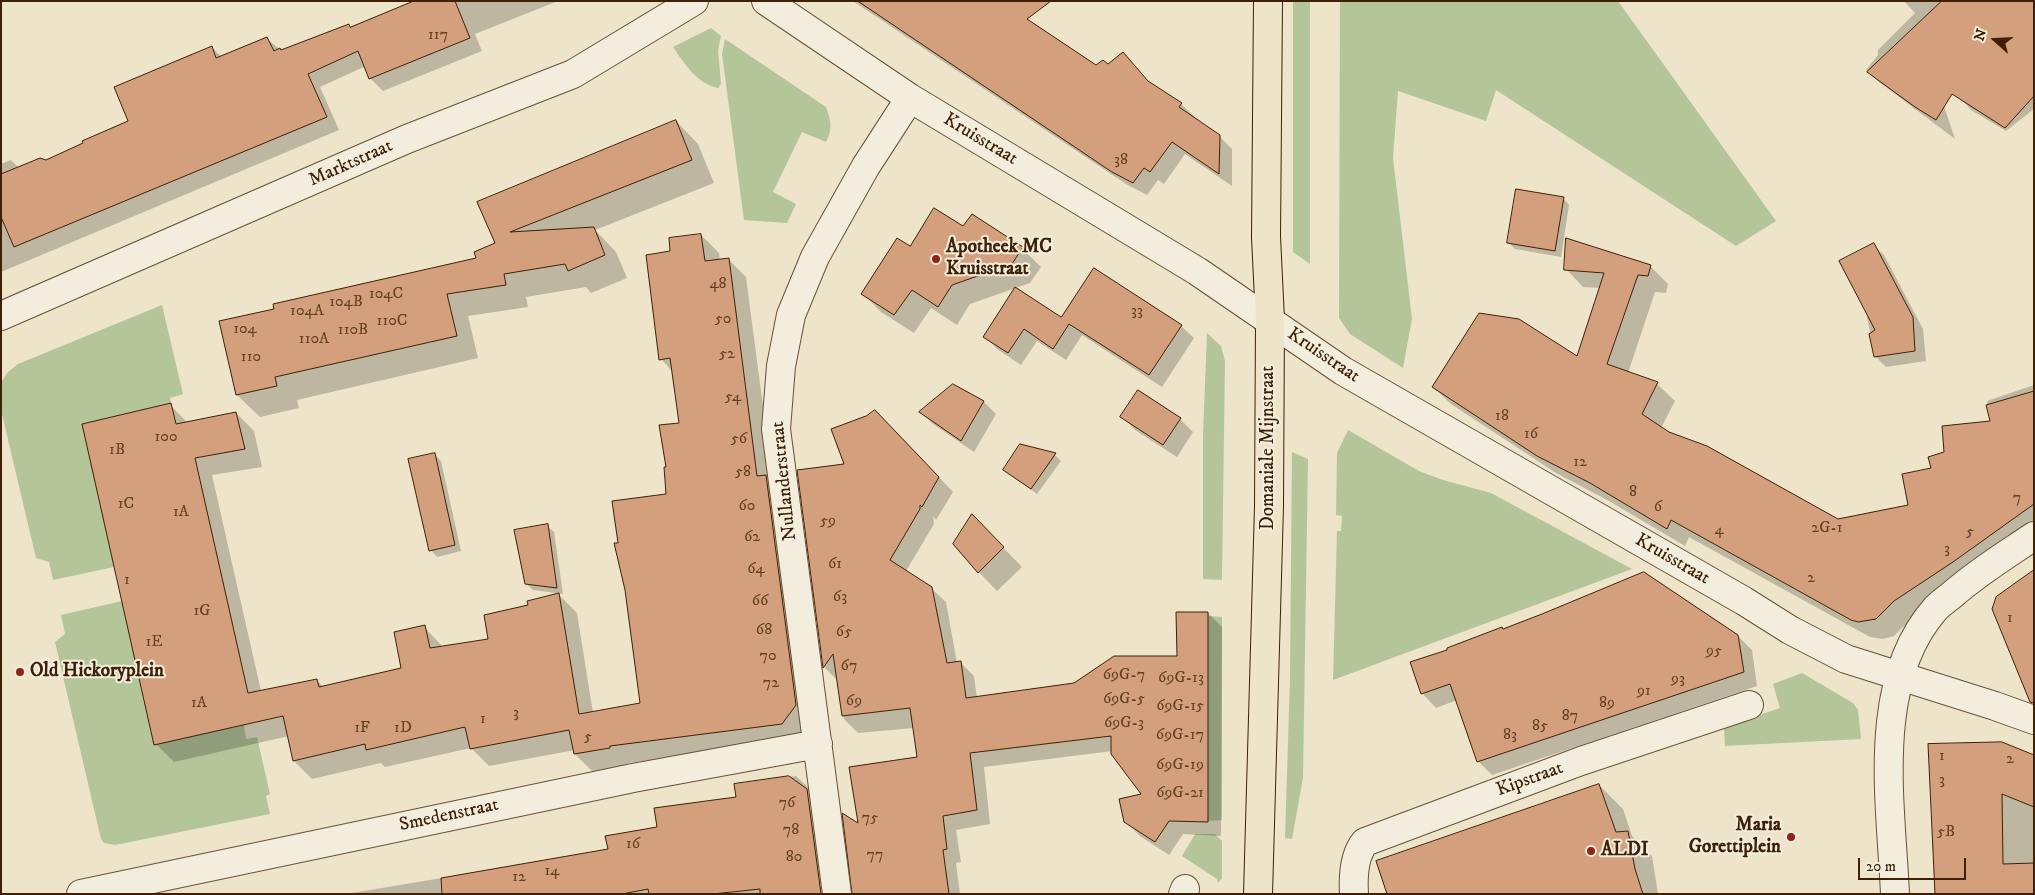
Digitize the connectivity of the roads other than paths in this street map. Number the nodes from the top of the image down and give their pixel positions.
1 (694, 1) edge
2 (766, 1) edge
3 (1268, 1) edge
4 (910, 98) junction
5 (1, 316) edge
6 (1270, 320) junction
7 (2034, 536) edge
8 (1899, 675) junction
9 (1749, 705) dead end
10 (2034, 720) edge
11 (818, 744) junction
12 (81, 894) edge
13 (837, 894) edge
14 (1258, 894) edge
15 (1354, 894) edge
16 (1895, 894) edge

1 - 5 street, Marktstraat
2 - 4 street, Kruisstraat
3 - 6 main road, Domaniale Mijnstraat
4 - 6 street, Kruisstraat
4 - 11 street, Nullanderstraat
6 - 8 street, Kruisstraat
6 - 14 main road, Domaniale Mijnstraat
7 - 8 street
8 - 10 street, Kruisstraat
8 - 16 street
9 - 15 street, Kipstraat
11 - 12 street, Smedenstraat
11 - 13 street, Nullanderstraat

